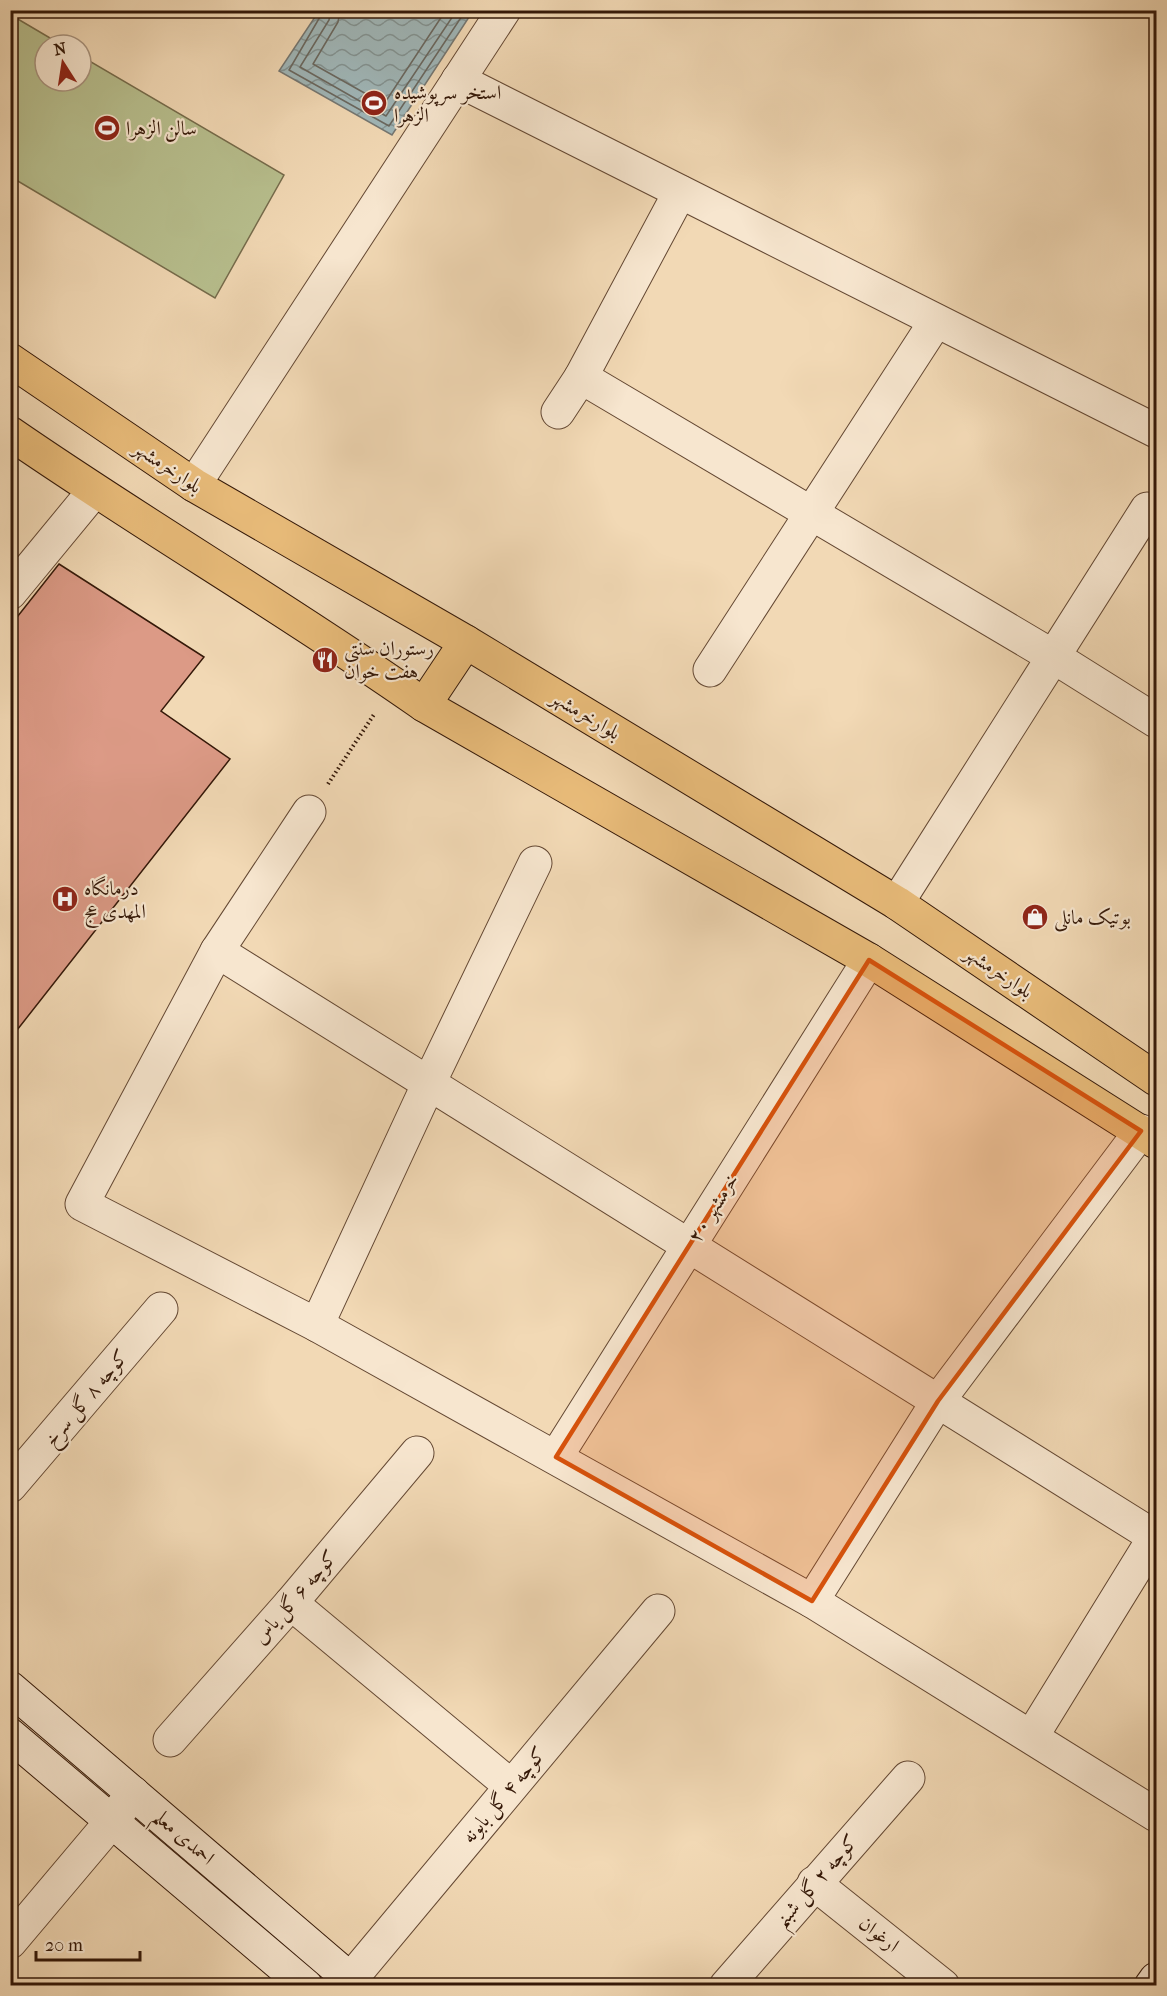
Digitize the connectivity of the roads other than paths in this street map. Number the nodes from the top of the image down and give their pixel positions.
1 (504, 10) edge
2 (458, 80) junction
3 (680, 192) junction
4 (936, 321) junction
5 (10, 360) edge
6 (581, 377) junction
7 (558, 412) dead end
8 (1156, 431) edge
9 (10, 433) edge
10 (194, 485) junction
11 (94, 491) junction
12 (1147, 509) dead end
13 (811, 515) junction
14 (10, 593) edge
15 (466, 642) junction
16 (1054, 657) junction
17 (710, 670) dead end
18 (424, 705) junction
19 (1156, 721) edge
20 (309, 813) road end
21 (535, 863) dead end
22 (897, 903) junction
23 (217, 951) junction
24 (869, 960) junction
25 (1156, 1079) edge
26 (429, 1083) junction
27 (1149, 1136) edge
28 (689, 1245) junction
29 (161, 1309) dead end
30 (317, 1325) junction
31 (938, 1401) junction
32 (417, 1453) dead end
33 (556, 1456) junction
34 (10, 1486) edge
35 (1156, 1536) edge
36 (812, 1601) junction
37 (291, 1603) junction
38 (658, 1611) dead end
39 (10, 1688) edge
40 (10, 1735) edge
41 (1032, 1736) junction
42 (170, 1740) dead end
43 (908, 1778) dead end
44 (511, 1786) junction
45 (133, 1793) junction
46 (1156, 1815) edge
47 (112, 1821) junction
48 (814, 1883) junction
49 (10, 1942) edge
50 (1156, 1979) edge
51 (351, 1983) edge
52 (306, 1986) edge
53 (726, 1986) edge
54 (943, 1986) edge
55 (1151, 1986) edge

1 - 2 street
2 - 3 street
2 - 10 street
3 - 4 street
3 - 6 street
4 - 8 street
4 - 13 street
5 - 10 main road, بلوارخرمشهر
6 - 7 street
6 - 13 street
9 - 11 main road
10 - 15 main road, بلوارخرمشهر
11 - 14 street
11 - 18 main road
12 - 16 street
13 - 16 street
13 - 17 street
15 - 18 main road
15 - 22 main road, بلوارخرمشهر
16 - 19 street
16 - 22 street
18 - 24 main road
20 - 23 street
21 - 26 street
22 - 25 main road, بلوارخرمشهر
23 - 26 street
23 - 30 street
24 - 27 main road
24 - 28 street, خرمشهر ۲۰
26 - 28 street
26 - 30 street
27 - 31 street
28 - 31 street
28 - 33 street, خرمشهر ۲۰
29 - 34 street, کوچه ۸ گل سرخ
30 - 33 street
31 - 35 street
31 - 36 street
32 - 37 street, کوچه ۶ گل یاس
33 - 36 street
35 - 41 street
36 - 41 street
37 - 42 street, کوچه ۶ گل یاس
37 - 44 street
38 - 44 street, کوچه ۴ گل بابونه
39 - 45 street, احمدی معلم
40 - 47 street, احمدی معلم
41 - 46 street
43 - 48 street, کوچه ۲ گل شبنم
44 - 51 street, کوچه ۴ گل بابونه
45 - 47 street
45 - 51 street, احمدی معلم
47 - 49 street
47 - 52 street, احمدی معلم
48 - 53 street, کوچه ۲ گل شبنم
48 - 54 street, ارغوان
50 - 55 street

